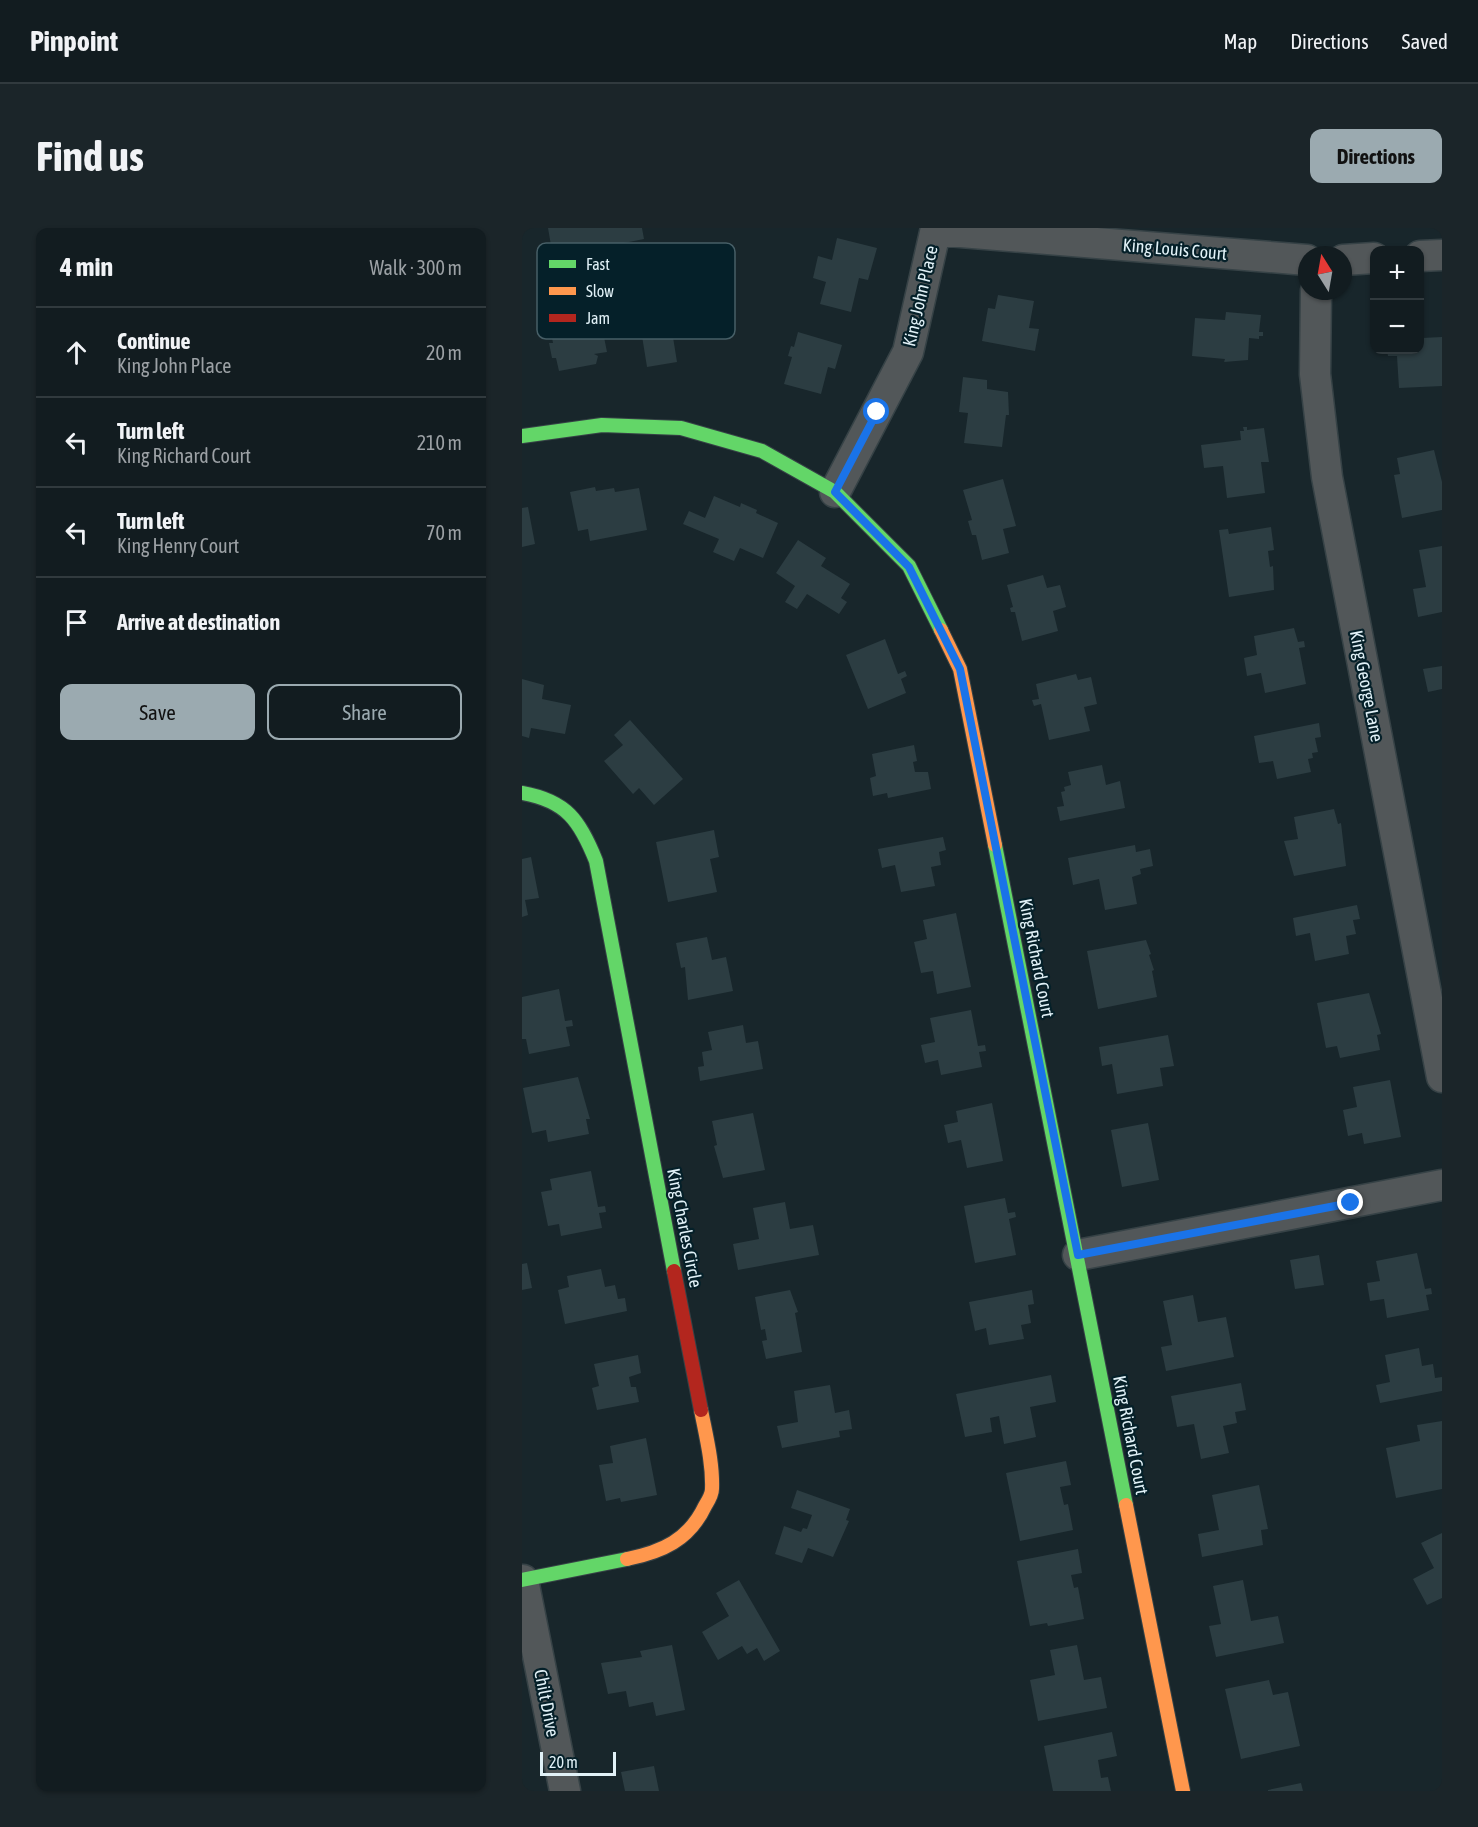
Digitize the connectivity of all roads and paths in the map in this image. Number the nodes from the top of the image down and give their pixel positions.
1 (936, 229) edge
2 (1442, 255) edge
3 (1424, 256) edge
4 (1370, 258) edge
5 (1298, 259) edge
6 (1352, 259) edge
7 (1316, 300) edge
8 (522, 436) edge
9 (835, 492) junction
10 (522, 793) edge
11 (1442, 1077) edge
12 (1442, 1185) edge
13 (1078, 1255) junction
14 (522, 1580) edge
15 (565, 1791) edge
16 (1183, 1791) edge

1 - 5 street, King Louis Court
1 - 9 street, King John Place
2 - 3 street
4 - 6 street
7 - 11 street, King George Lane
8 - 9 street, King Richard Court
9 - 13 street, King Richard Court
10 - 14 street, King Charles Circle
12 - 13 street
13 - 16 street, King Richard Court
14 - 15 street, Chilt Drive

